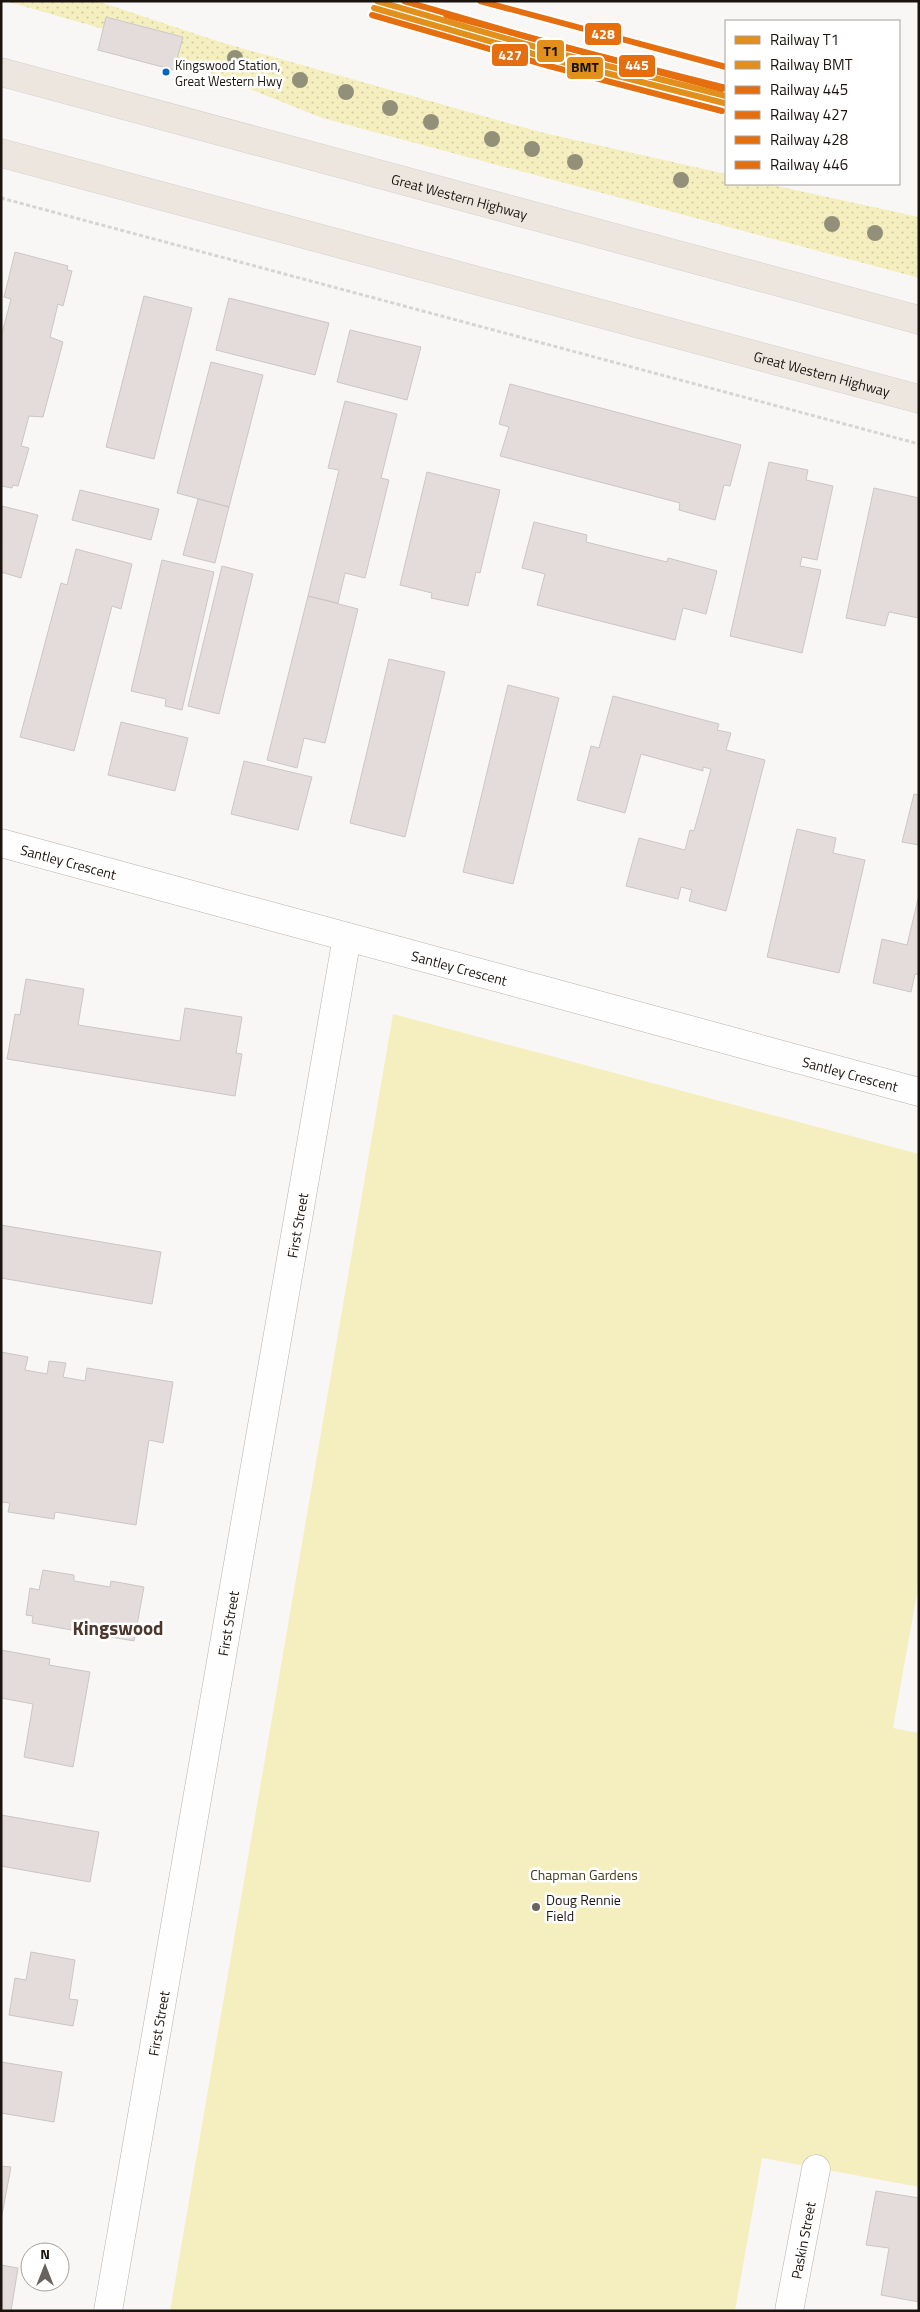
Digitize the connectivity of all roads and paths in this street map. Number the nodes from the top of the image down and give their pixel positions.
1 (1, 72) edge
2 (1, 153) edge
3 (1, 198) edge
4 (919, 320) edge
5 (919, 399) edge
6 (919, 444) edge
7 (1, 843) edge
8 (347, 937) junction
9 (919, 1092) edge
10 (816, 2169) dead end
11 (108, 2311) edge
12 (790, 2311) edge

1 - 4 highway, Great Western Highway
2 - 5 highway, Great Western Highway
3 - 6 path
7 - 8 street, Santley Crescent
8 - 9 street, Santley Crescent
8 - 11 street, First Street
10 - 12 street, Paskin Street

